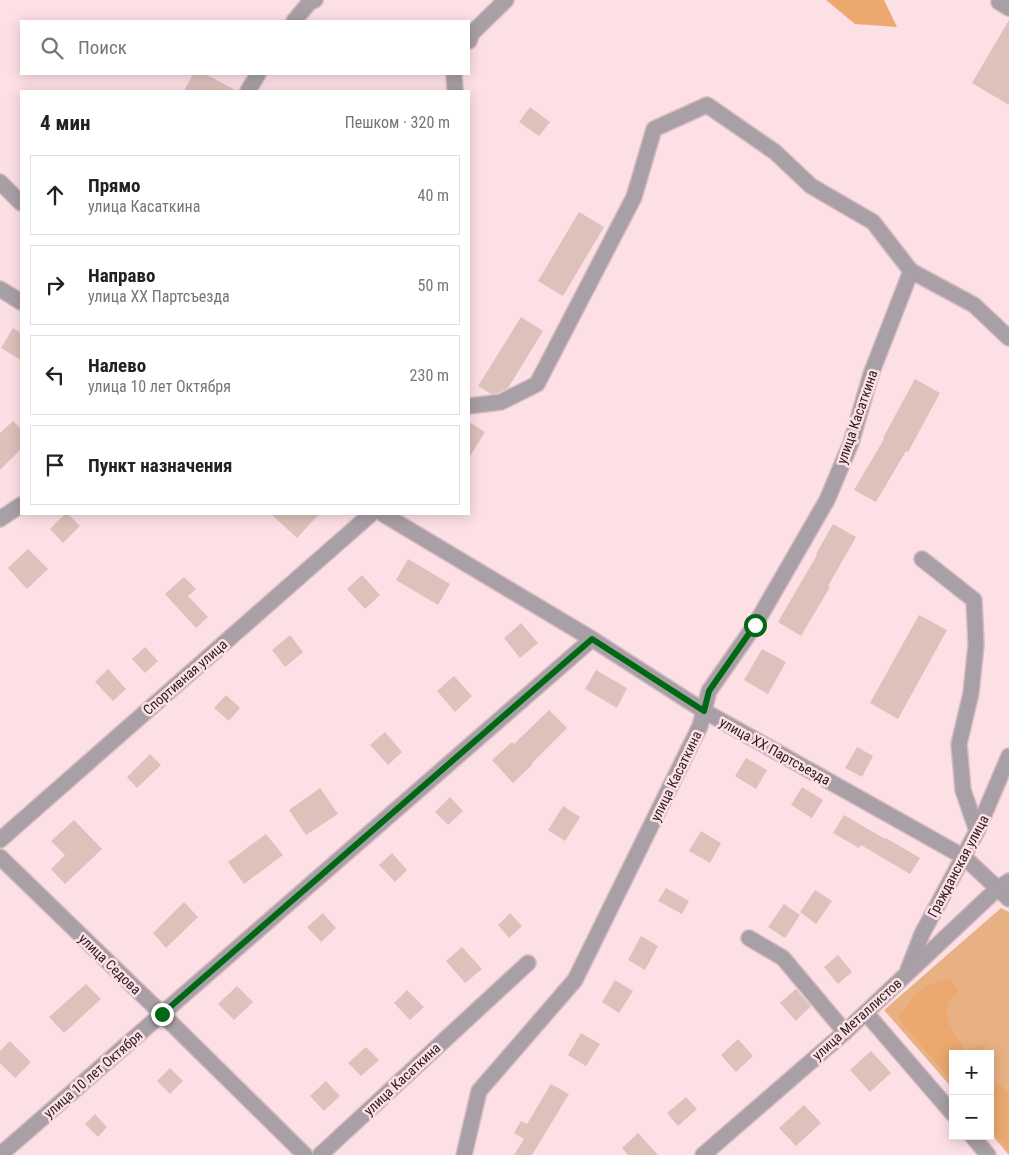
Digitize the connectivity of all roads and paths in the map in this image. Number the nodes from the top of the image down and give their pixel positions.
1 (315, 0) edge
2 (506, 0) edge
3 (999, 0) edge
4 (1009, 8) edge
5 (295, 20) edge
6 (470, 38) edge
7 (257, 75) edge
8 (454, 75) edge
9 (249, 90) edge
10 (455, 90) edge
11 (0, 182) edge
12 (20, 202) edge
13 (911, 271) junction
14 (0, 289) edge
15 (20, 301) edge
16 (1009, 338) edge
17 (470, 406) edge
18 (20, 507) edge
19 (370, 515) edge
20 (385, 515) edge
21 (0, 518) edge
22 (922, 559) dead end
23 (592, 639) junction
24 (704, 711) junction
25 (1009, 756) edge
26 (977, 831) junction
27 (0, 840) edge
28 (0, 857) edge
29 (964, 857) junction
30 (1006, 889) edge
31 (749, 938) dead end
32 (528, 963) dead end
33 (905, 976) junction
34 (866, 1013) junction
35 (162, 1014) junction
36 (845, 1032) junction
37 (949, 1109) edge
38 (975, 1140) edge
39 (0, 1155) edge
40 (305, 1155) edge
41 (320, 1155) edge
42 (464, 1155) edge
43 (703, 1155) edge
44 (988, 1155) edge

1 - 5 street
2 - 6 street
3 - 4 street
7 - 9 street
8 - 10 street
11 - 12 street
13 - 16 street
13 - 17 street
13 - 24 street, улица Касаткина
14 - 15 street
18 - 21 street
19 - 27 street, Спортивная улица
20 - 23 street, улица XX Партсъезда
22 - 26 street
23 - 24 street, улица XX Партсъезда
23 - 35 street, улица 10 лет Октября
24 - 29 street, улица XX Партсъезда
24 - 42 street, улица Касаткина
25 - 26 street, Гражданская улица
26 - 29 street, Гражданская улица
28 - 35 street, улица Седова
29 - 30 street, улица XX Партсъезда
29 - 33 street, Гражданская улица
30 - 33 street, улица Металлистов
31 - 36 street
32 - 41 street, улица Касаткина
33 - 34 street, улица Металлистов
34 - 36 street, улица Металлистов
34 - 37 street
35 - 39 street, улица 10 лет Октября
35 - 40 street, улица Седова
36 - 43 street, улица Металлистов
38 - 44 street

